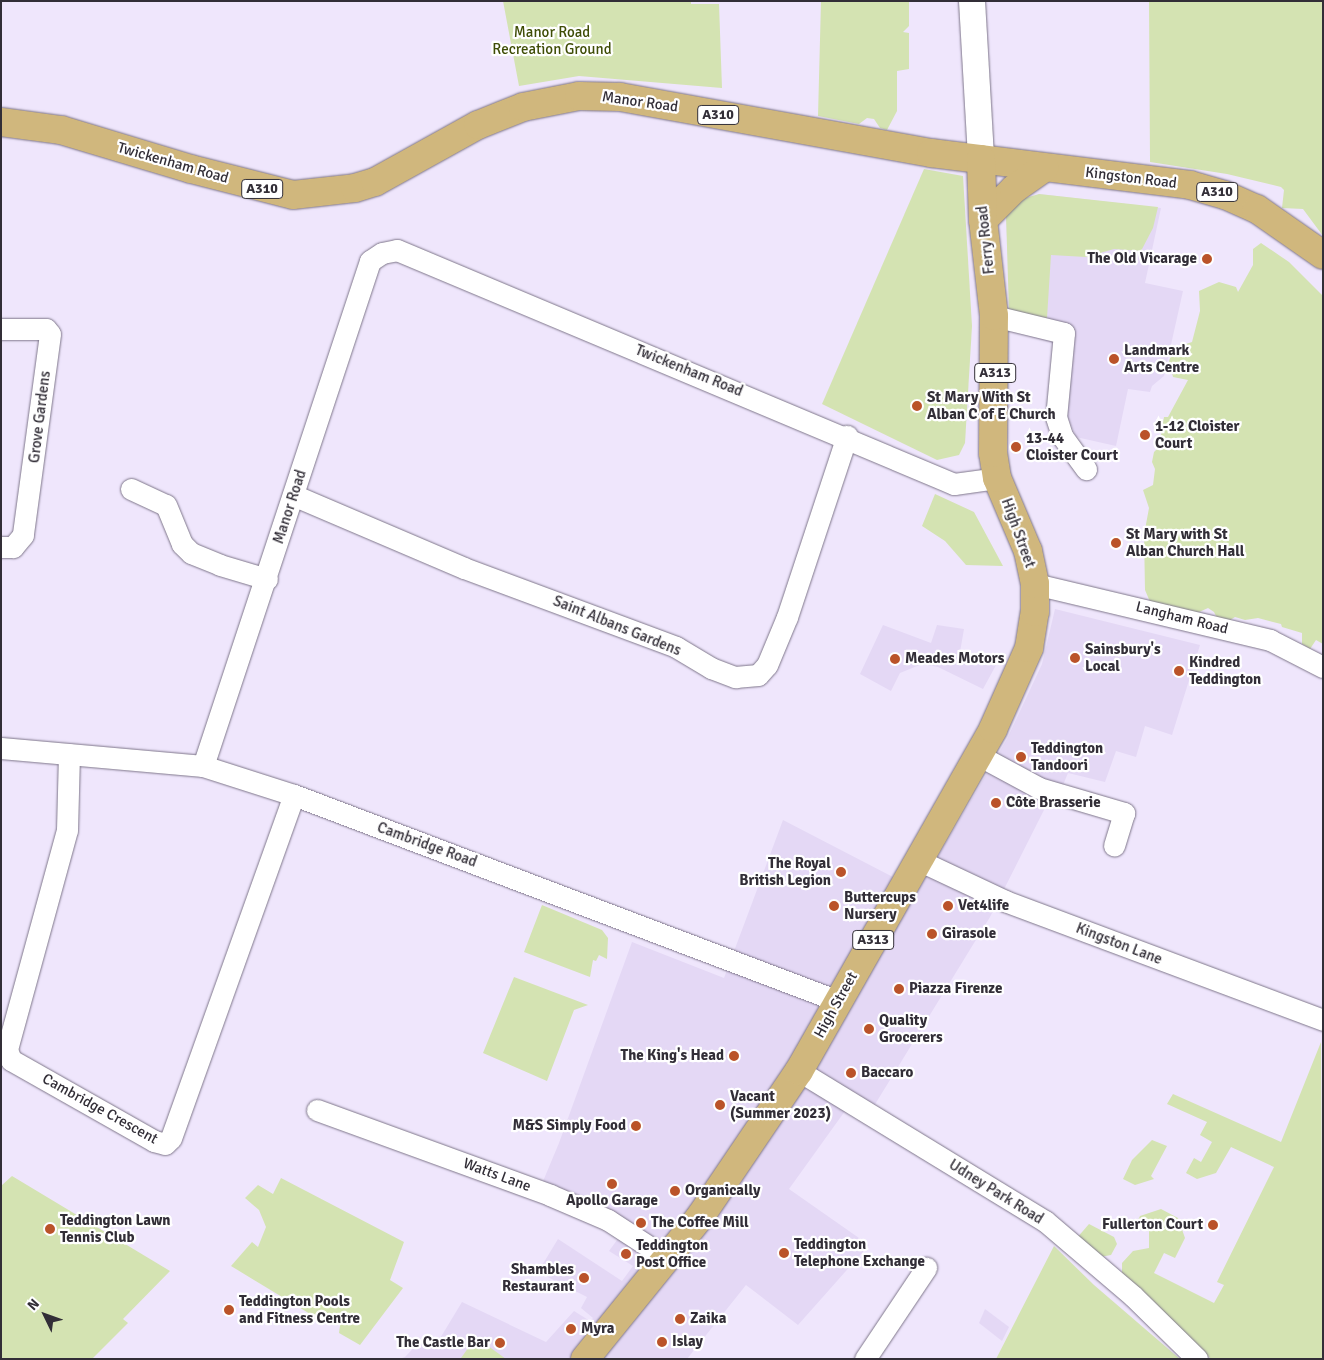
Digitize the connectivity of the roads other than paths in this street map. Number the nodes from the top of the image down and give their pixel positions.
1 (972, 1) edge
2 (1, 122) edge
3 (981, 159) junction
4 (1044, 168) junction
5 (375, 182) joint
6 (983, 220) junction
7 (382, 253) joint
8 (1323, 255) edge
9 (994, 316) junction
10 (1, 328) edge
11 (847, 436) junction
12 (1086, 468) dead end
13 (998, 478) junction
14 (131, 489) dead end
15 (293, 495) junction
16 (7, 547) edge
17 (267, 579) junction
18 (1035, 584) junction
19 (1323, 667) edge
20 (1, 748) edge
21 (69, 754) junction
22 (978, 755) junction
23 (203, 766) junction
24 (294, 795) junction
25 (1114, 845) dead end
26 (918, 860) junction
27 (838, 1001) junction
28 (1323, 1020) edge
29 (6, 1067) edge
30 (799, 1071) junction
31 (317, 1110) dead end
32 (668, 1259) junction
33 (926, 1268) dead end
34 (585, 1359) edge
35 (865, 1359) edge
36 (1197, 1359) edge

1 - 3 street, Ferry Road
2 - 5 main road, Twickenham Road / A310
3 - 4 main road, Kingston Road / A310
3 - 5 main road, Manor Road / A310
3 - 6 main road, Ferry Road / A313
4 - 6 main road
4 - 8 main road, Kingston Road / A310
6 - 9 main road, Ferry Road / A313
7 - 11 street, Twickenham Road
7 - 15 street, Manor Road
9 - 12 street
9 - 13 main road, Ferry Road / A313
10 - 16 street, Grove Gardens
11 - 13 street, Twickenham Road
11 - 15 street, Saint Albans Gardens
13 - 18 main road, High Street / A313
14 - 17 street
15 - 17 street, Manor Road
17 - 23 street, Manor Road
18 - 19 street, Langham Road
18 - 22 main road, High Street / A313
20 - 21 street, Cambridge Road
21 - 23 street, Cambridge Road
21 - 29 street, Cambridge Crescent
22 - 25 street
22 - 26 main road, High Street / A313
23 - 24 street, Cambridge Road
24 - 27 street, Cambridge Road
24 - 29 street, Cambridge Crescent
26 - 27 main road, High Street / A313
26 - 28 street, Kingston Lane
27 - 30 main road, High Street / A313
30 - 32 main road, High Street / A313
30 - 36 street, Udney Park Road
31 - 32 street, Watts Lane
32 - 34 main road, High Street / A313
33 - 35 street

